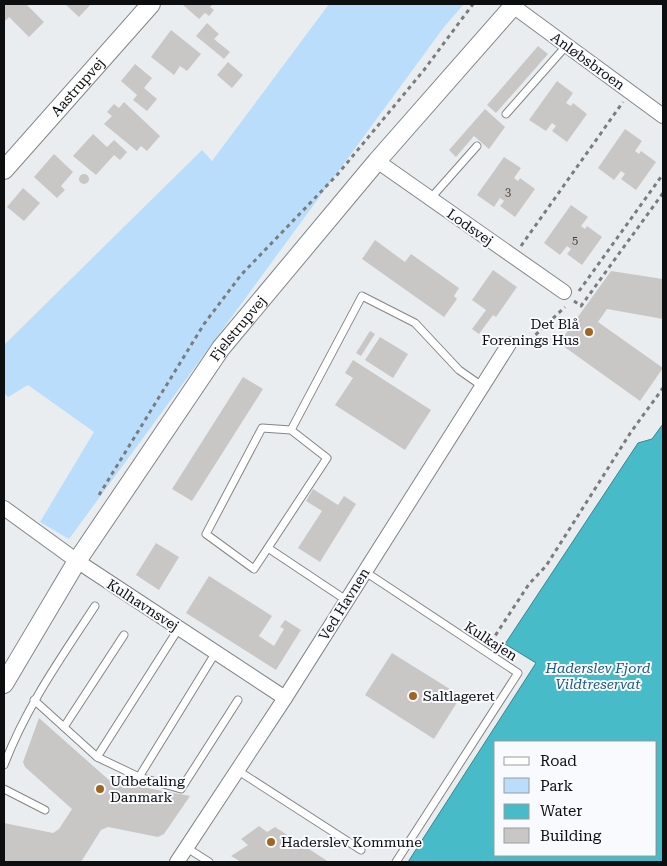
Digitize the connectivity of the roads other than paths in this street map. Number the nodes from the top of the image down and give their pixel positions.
1 (151, 4) edge
2 (514, 5) edge
3 (566, 45) junction
4 (506, 114) dead end
5 (663, 116) edge
6 (477, 146) dead end
7 (377, 161) junction
8 (4, 170) edge
9 (430, 199) junction
10 (568, 296) road end
11 (509, 344) road end
12 (482, 386) junction
13 (291, 430) junction
14 (4, 508) edge
15 (268, 548) junction
16 (77, 561) junction
17 (364, 571) junction
18 (346, 600) junction
19 (95, 606) dead end
20 (179, 628) junction
21 (124, 635) dead end
22 (216, 652) junction
23 (5, 678) edge
24 (285, 698) junction
25 (34, 700) junction
26 (238, 700) dead end
27 (64, 728) junction
28 (97, 757) junction
29 (4, 765) edge
30 (237, 770) junction
31 (139, 777) junction
32 (4, 789) edge
33 (45, 810) dead end
34 (187, 848) junction
35 (361, 850) dead end
36 (177, 862) edge
37 (209, 862) edge
38 (396, 862) edge

1 - 8 street, Aastrupvej
2 - 3 street, Anløbsbroen
2 - 7 street, Fjelstrupvej
3 - 4 lane
3 - 5 street, Anløbsbroen
6 - 9 lane
7 - 9 street, Lodsvej
7 - 16 street, Fjelstrupvej
9 - 10 street, Lodsvej
11 - 12 street, Ved Havnen
12 - 13 lane
12 - 17 street, Ved Havnen
13 - 15 lane
13 - 15 lane
14 - 16 street, Kulhavnsvej
15 - 18 lane
16 - 20 street, Kulhavnsvej
16 - 23 street, Fjelstrupvej
17 - 18 street, Ved Havnen
17 - 38 lane, Kulkajen
18 - 24 street, Ved Havnen
19 - 25 lane
20 - 22 street, Kulhavnsvej
20 - 28 lane
21 - 27 lane
22 - 24 street, Kulhavnsvej
22 - 31 lane
24 - 30 street, Ved Havnen
25 - 27 lane
25 - 29 lane
26 - 31 lane
27 - 28 lane
28 - 31 lane
30 - 34 street, Ved Havnen
30 - 35 lane
32 - 33 lane
34 - 36 street, Ved Havnen
34 - 37 lane

